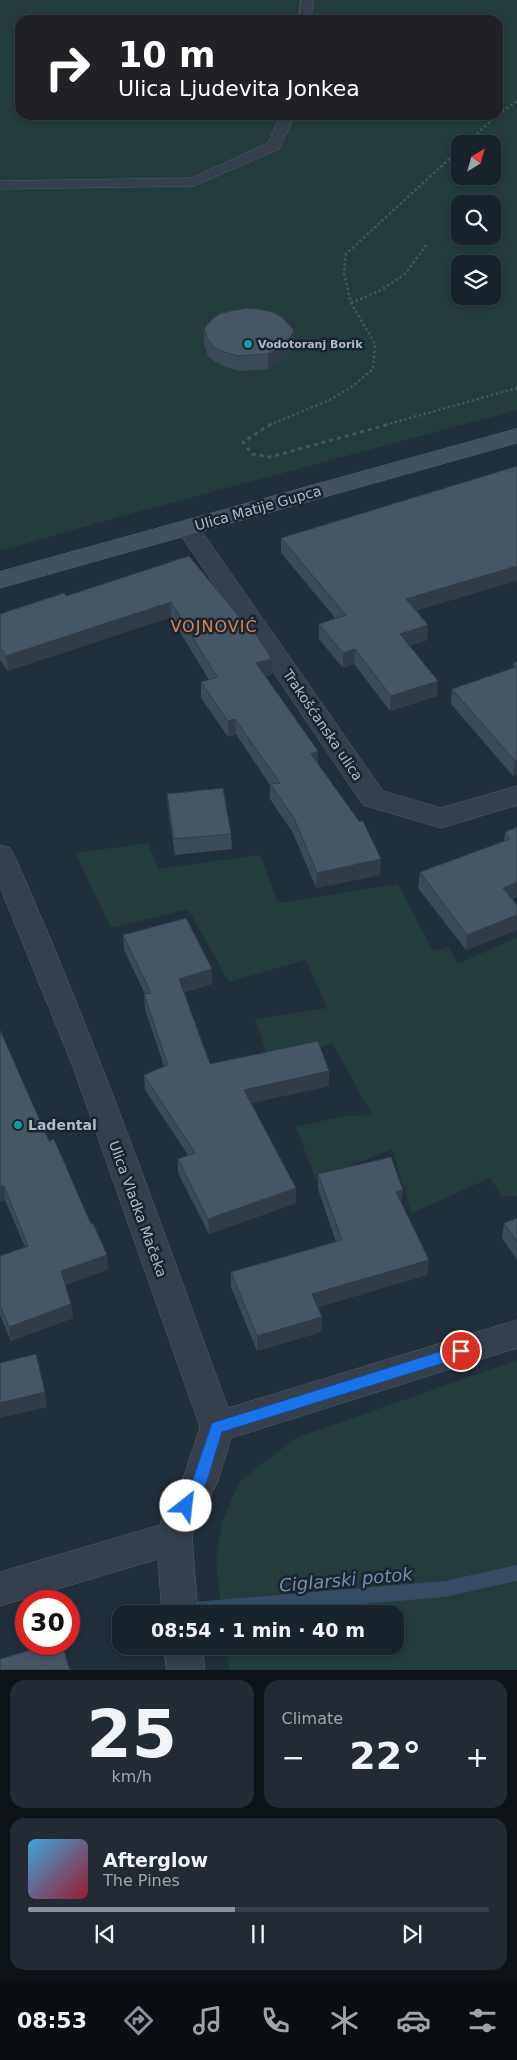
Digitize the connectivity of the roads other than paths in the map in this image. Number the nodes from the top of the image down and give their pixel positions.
1 (307, 0) edge
2 (305, 15) edge
3 (286, 120) edge
4 (0, 186) edge
5 (517, 436) edge
6 (188, 528) junction
7 (0, 580) edge
8 (517, 794) edge
9 (0, 855) edge
10 (517, 1334) edge
11 (217, 1427) junction
12 (174, 1536) junction
13 (0, 1589) edge
14 (179, 1602) edge
15 (184, 1655) edge
16 (186, 1670) edge

1 - 2 lane
3 - 4 lane
5 - 6 street, Ulica Matije Gupca
6 - 7 street, Ulica Matije Gupca
6 - 8 street, Trakošćanska ulica
9 - 11 street, Ulica Vladka Mačeka
10 - 11 street
11 - 12 street
12 - 13 street
12 - 14 street
15 - 16 street

